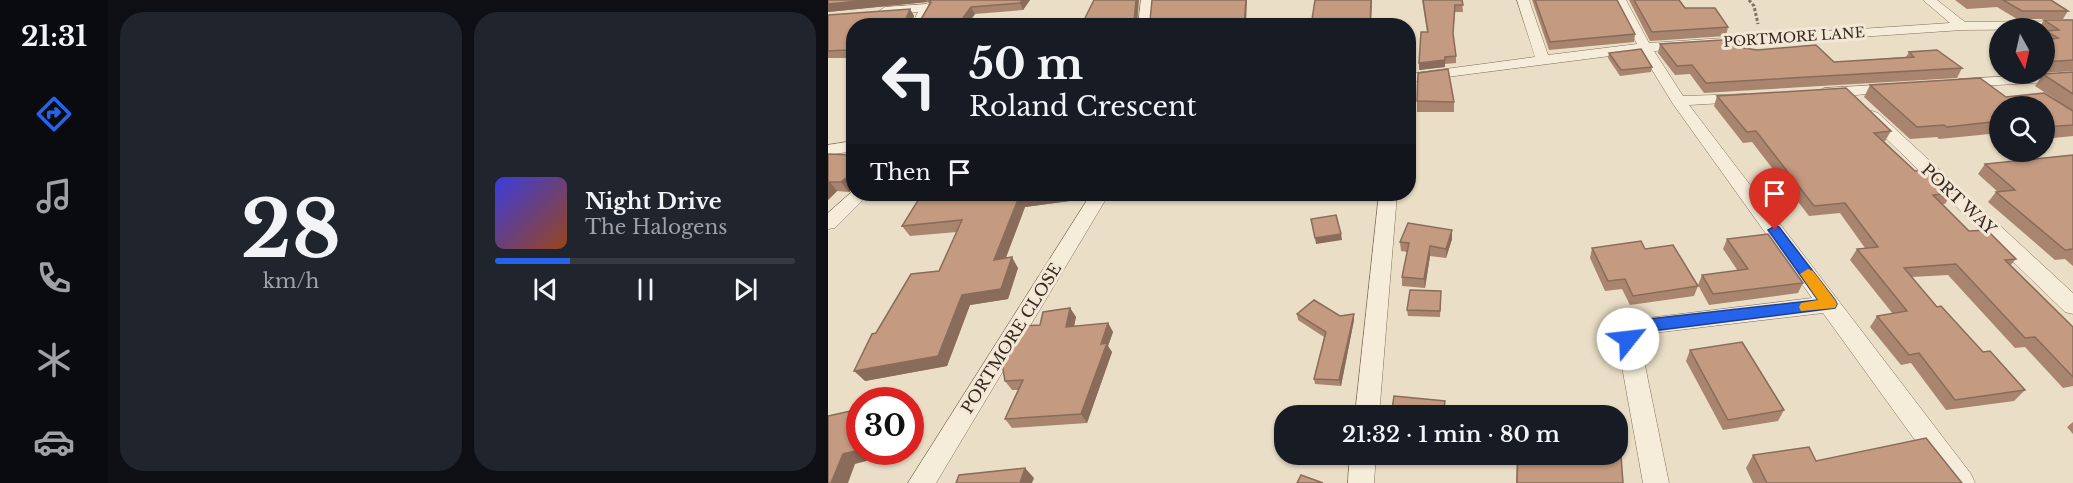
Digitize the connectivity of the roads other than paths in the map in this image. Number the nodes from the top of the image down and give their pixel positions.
1 (1147, 0) edge
2 (1523, 0) edge
3 (1620, 0) edge
4 (1929, 0) edge
5 (872, 12) edge
6 (921, 18) edge
7 (1145, 18) edge
8 (2073, 25) edge
9 (1962, 26) junction
10 (1645, 47) junction
11 (1543, 60) junction
12 (2073, 76) edge
13 (1416, 77) edge
14 (2055, 77) edge
15 (1989, 81) edge
16 (1941, 84) edge
17 (2019, 84) edge
18 (1905, 87) edge
19 (1846, 91) junction
20 (1810, 93) edge
21 (1762, 96) edge
22 (2037, 96) edge
23 (1678, 101) junction
24 (846, 147) edge
25 (828, 150) edge
26 (852, 201) edge
27 (1096, 201) edge
28 (1387, 201) edge
29 (828, 223) edge
30 (1830, 304) junction
31 (2073, 306) edge
32 (1368, 405) edge
33 (1362, 465) edge
34 (921, 483) edge
35 (1361, 483) edge
36 (1656, 483) edge
37 (1962, 483) edge

1 - 7 street
2 - 11 street
3 - 10 street
4 - 9 street
5 - 6 street
8 - 9 street, PORTMORE LANE
9 - 10 street, PORTMORE LANE
10 - 11 street, PORTMORE LANE
10 - 23 street
11 - 13 street, PORTMORE LANE
12 - 14 street
15 - 16 street
17 - 22 street
18 - 19 street
19 - 20 street
19 - 31 street, PORT WAY
21 - 23 street
23 - 30 street
24 - 25 street
26 - 29 street
27 - 34 street, PORTMORE CLOSE
28 - 32 street
30 - 36 street
30 - 37 street
33 - 35 street

